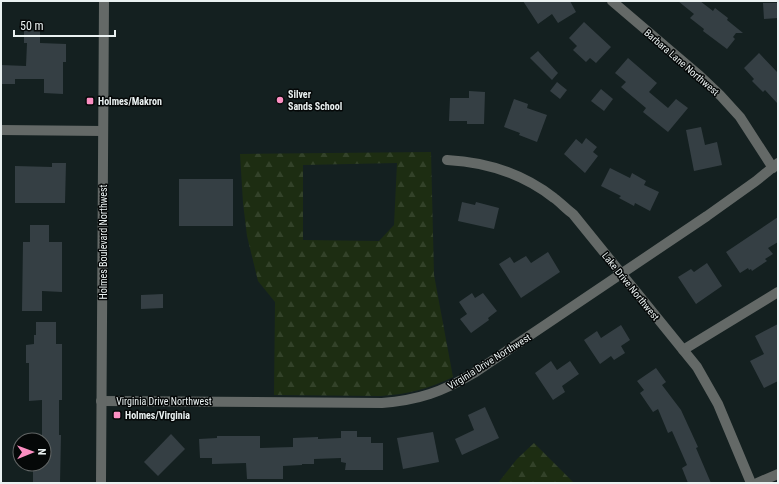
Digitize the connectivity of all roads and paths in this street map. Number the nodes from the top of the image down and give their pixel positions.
1 (104, 1) edge
2 (612, 1) edge
3 (1, 130) edge
4 (103, 130) junction
5 (447, 160) dead end
6 (775, 165) edge
7 (621, 274) junction
8 (778, 292) edge
9 (683, 350) junction
10 (101, 401) junction
11 (778, 474) edge
12 (101, 483) edge
13 (751, 483) edge
14 (757, 483) edge

1 - 4 street, Holmes Boulevard Northwest
2 - 6 street, Barbara Lane Northwest
3 - 4 street
4 - 10 street, Holmes Boulevard Northwest
5 - 7 street, Lake Drive Northwest
6 - 7 street, Virginia Drive Northwest
7 - 9 street, Lake Drive Northwest
7 - 10 street, Virginia Drive Northwest
8 - 9 street
9 - 13 street, Lake Drive Northwest
10 - 12 street, Holmes Boulevard Northwest
11 - 14 street

